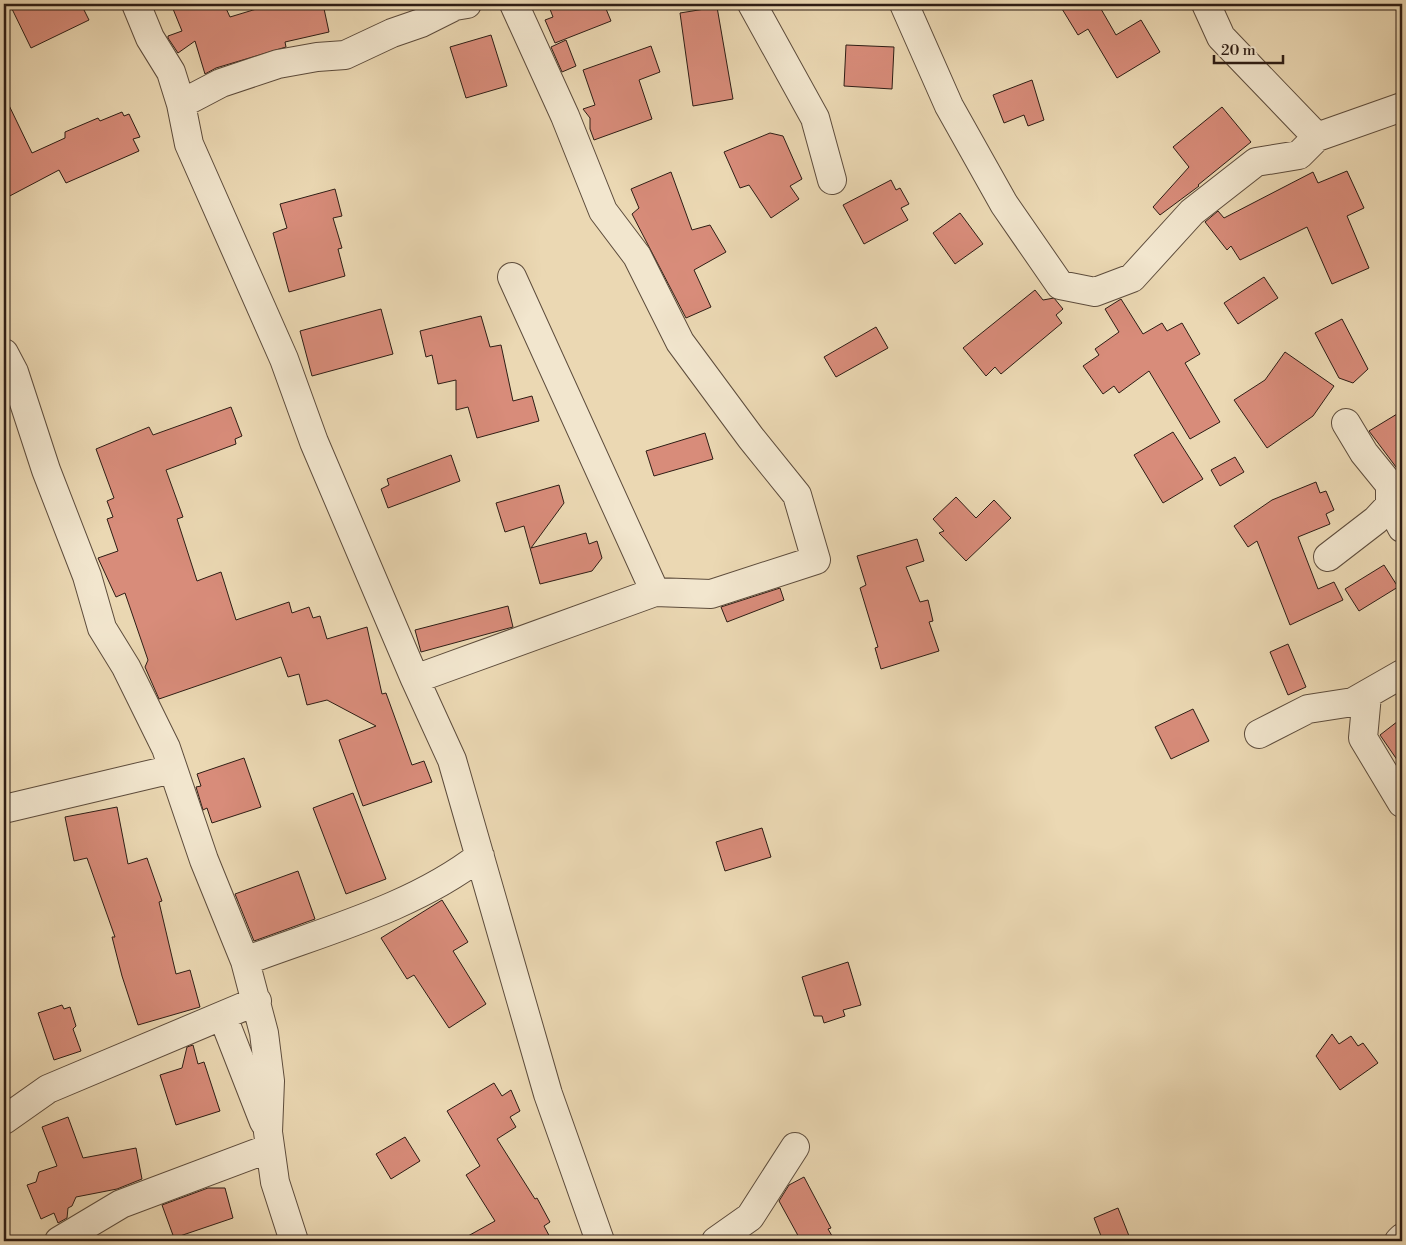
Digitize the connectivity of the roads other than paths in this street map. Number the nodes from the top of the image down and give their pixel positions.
1 (136, 4) edge
2 (468, 4) edge
3 (514, 4) edge
4 (752, 4) edge
5 (904, 4) edge
6 (1206, 4) edge
7 (181, 104) junction
8 (1402, 107) edge
9 (1317, 137) junction
10 (832, 180) dead end
11 (512, 277) dead end
12 (4, 353) edge
13 (1346, 423) dead end
14 (1396, 517) edge
15 (1328, 557) dead end
16 (655, 592) junction
17 (1402, 674) edge
18 (414, 679) junction
19 (1367, 695) junction
20 (1259, 734) dead end
21 (173, 769) junction
22 (1402, 803) edge
23 (4, 809) edge
24 (480, 856) junction
25 (245, 961) junction
26 (257, 1001) junction
27 (223, 1017) junction
28 (4, 1120) edge
29 (269, 1140) junction
30 (794, 1147) dead end
31 (1402, 1238) edge
32 (59, 1241) edge
33 (294, 1241) edge
34 (600, 1241) edge
35 (716, 1241) edge
36 (1399, 1241) edge

1 - 7 street
2 - 7 street
3 - 16 street
4 - 10 street
5 - 9 street
6 - 9 street
7 - 18 street
8 - 9 street
11 - 16 street
12 - 21 street
13 - 14 street
14 - 15 street
16 - 18 street
17 - 19 street
18 - 24 street
19 - 20 street
19 - 22 street
21 - 23 street
21 - 25 street
24 - 25 street
24 - 34 street
25 - 26 street
26 - 27 street
26 - 29 street
27 - 28 street
27 - 29 street
29 - 32 street
29 - 33 street
30 - 35 street
31 - 36 street

